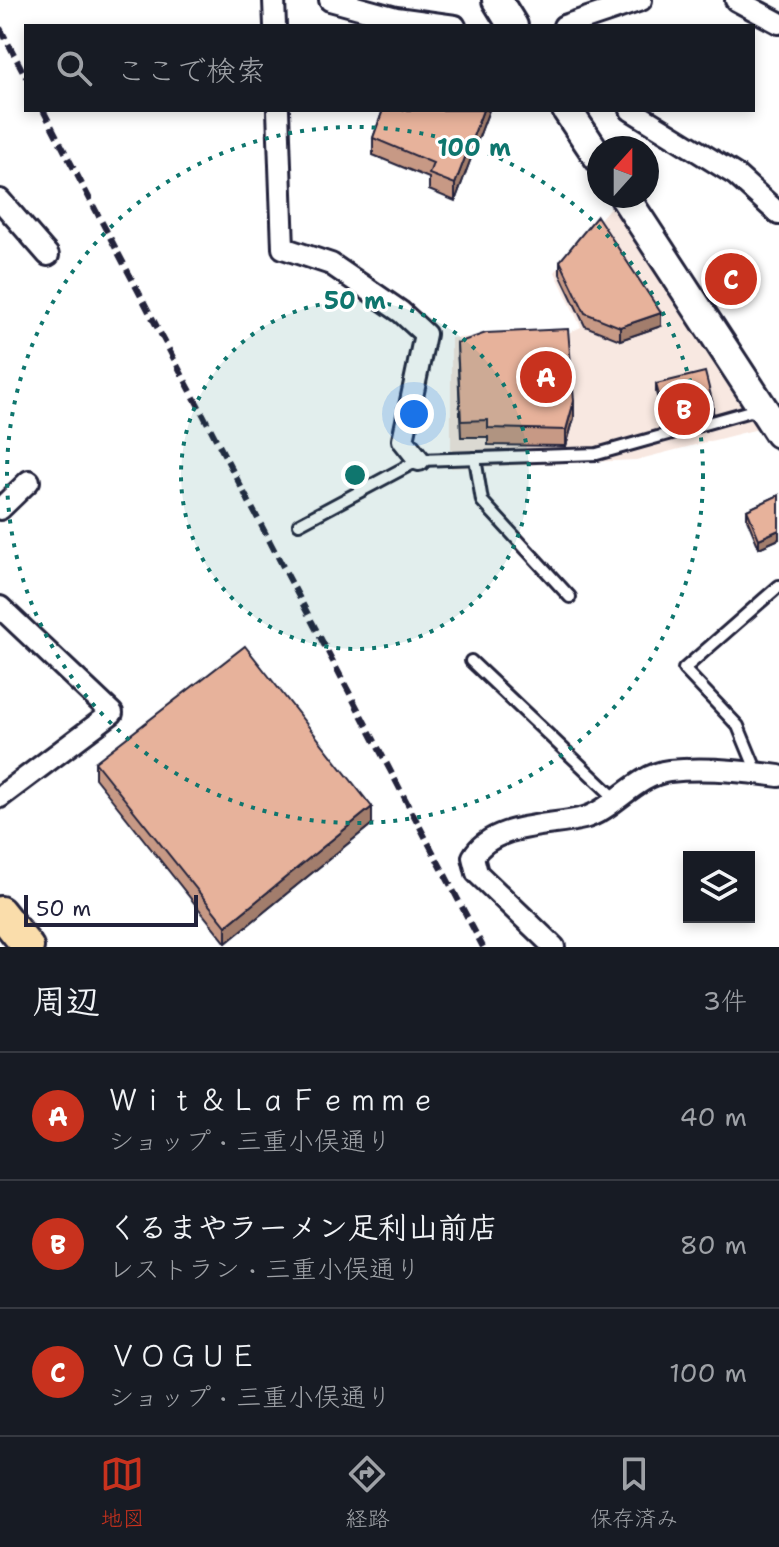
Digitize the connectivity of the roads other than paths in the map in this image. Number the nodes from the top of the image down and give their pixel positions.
1 (274, 0) edge
2 (330, 0) edge
3 (497, 0) edge
4 (641, 0) edge
5 (736, 0) edge
6 (779, 23) edge
7 (275, 24) edge
8 (440, 24) edge
9 (512, 24) edge
10 (570, 24) edge
11 (278, 112) edge
12 (634, 112) edge
13 (576, 114) edge
14 (588, 136) edge
15 (0, 200) edge
16 (632, 208) edge
17 (779, 214) edge
18 (48, 255) dead end
19 (763, 408) junction
20 (779, 433) edge
21 (475, 458) junction
22 (419, 460) junction
23 (29, 481) dead end
24 (0, 509) edge
25 (299, 524) dead end
26 (779, 586) edge
27 (570, 597) dead end
28 (0, 607) edge
29 (471, 661) dead end
30 (757, 773) junction
31 (779, 776) edge
32 (0, 797) edge
33 (615, 798) junction
34 (2, 918) edge
35 (28, 947) edge
36 (554, 947) edge

1 - 7 street
2 - 8 street
3 - 9 street
4 - 10 street
5 - 6 street
11 - 22 street
12 - 17 street
13 - 14 street
15 - 18 street
16 - 19 street
19 - 20 street
19 - 21 lane
21 - 22 lane
21 - 27 lane
22 - 25 lane
23 - 24 street
26 - 30 lane
28 - 32 street
29 - 33 lane
30 - 31 street
30 - 33 street
33 - 36 street
34 - 35 main road

